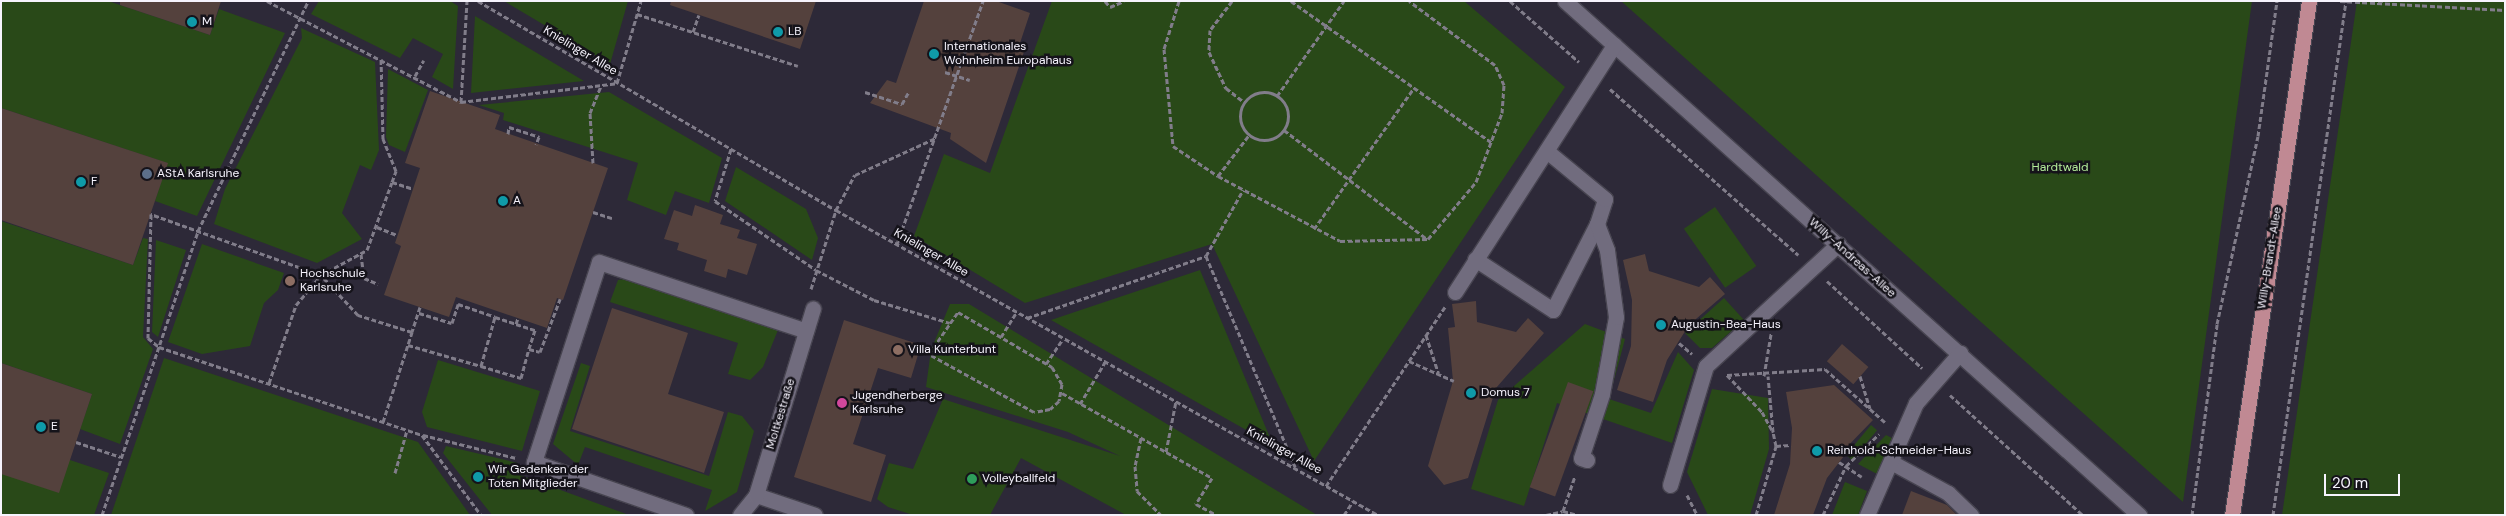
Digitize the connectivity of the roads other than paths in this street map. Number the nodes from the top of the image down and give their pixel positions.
1 (1565, 1) edge
2 (2309, 1) edge
3 (1614, 45) junction
4 (1548, 152) junction
5 (1598, 224) junction
6 (1838, 244) junction
7 (1475, 259) junction
8 (1455, 292) road end
9 (813, 309) road end
10 (806, 331) junction
11 (1960, 353) junction
12 (1584, 459) road end
13 (1891, 462) junction
14 (1670, 485) dead end
15 (756, 495) junction
16 (686, 515) edge
17 (740, 515) edge
18 (815, 515) edge
19 (1867, 515) edge
20 (1971, 515) edge
21 (2139, 515) edge
22 (2232, 515) edge

1 - 3 street, Willy-Andreas-Allee
2 - 22 main road, Willy-Brandt-Allee
3 - 4 street
3 - 6 street, Willy-Andreas-Allee
4 - 5 street
4 - 7 street
5 - 7 street
5 - 12 street
6 - 11 street, Willy-Andreas-Allee
6 - 14 street
7 - 8 street
9 - 10 street, Moltkestraße
10 - 15 street, Moltkestraße
10 - 16 street
11 - 13 street
11 - 21 street, Willy-Andreas-Allee
13 - 19 street
13 - 20 street
15 - 17 street, Moltkestraße
15 - 18 street

